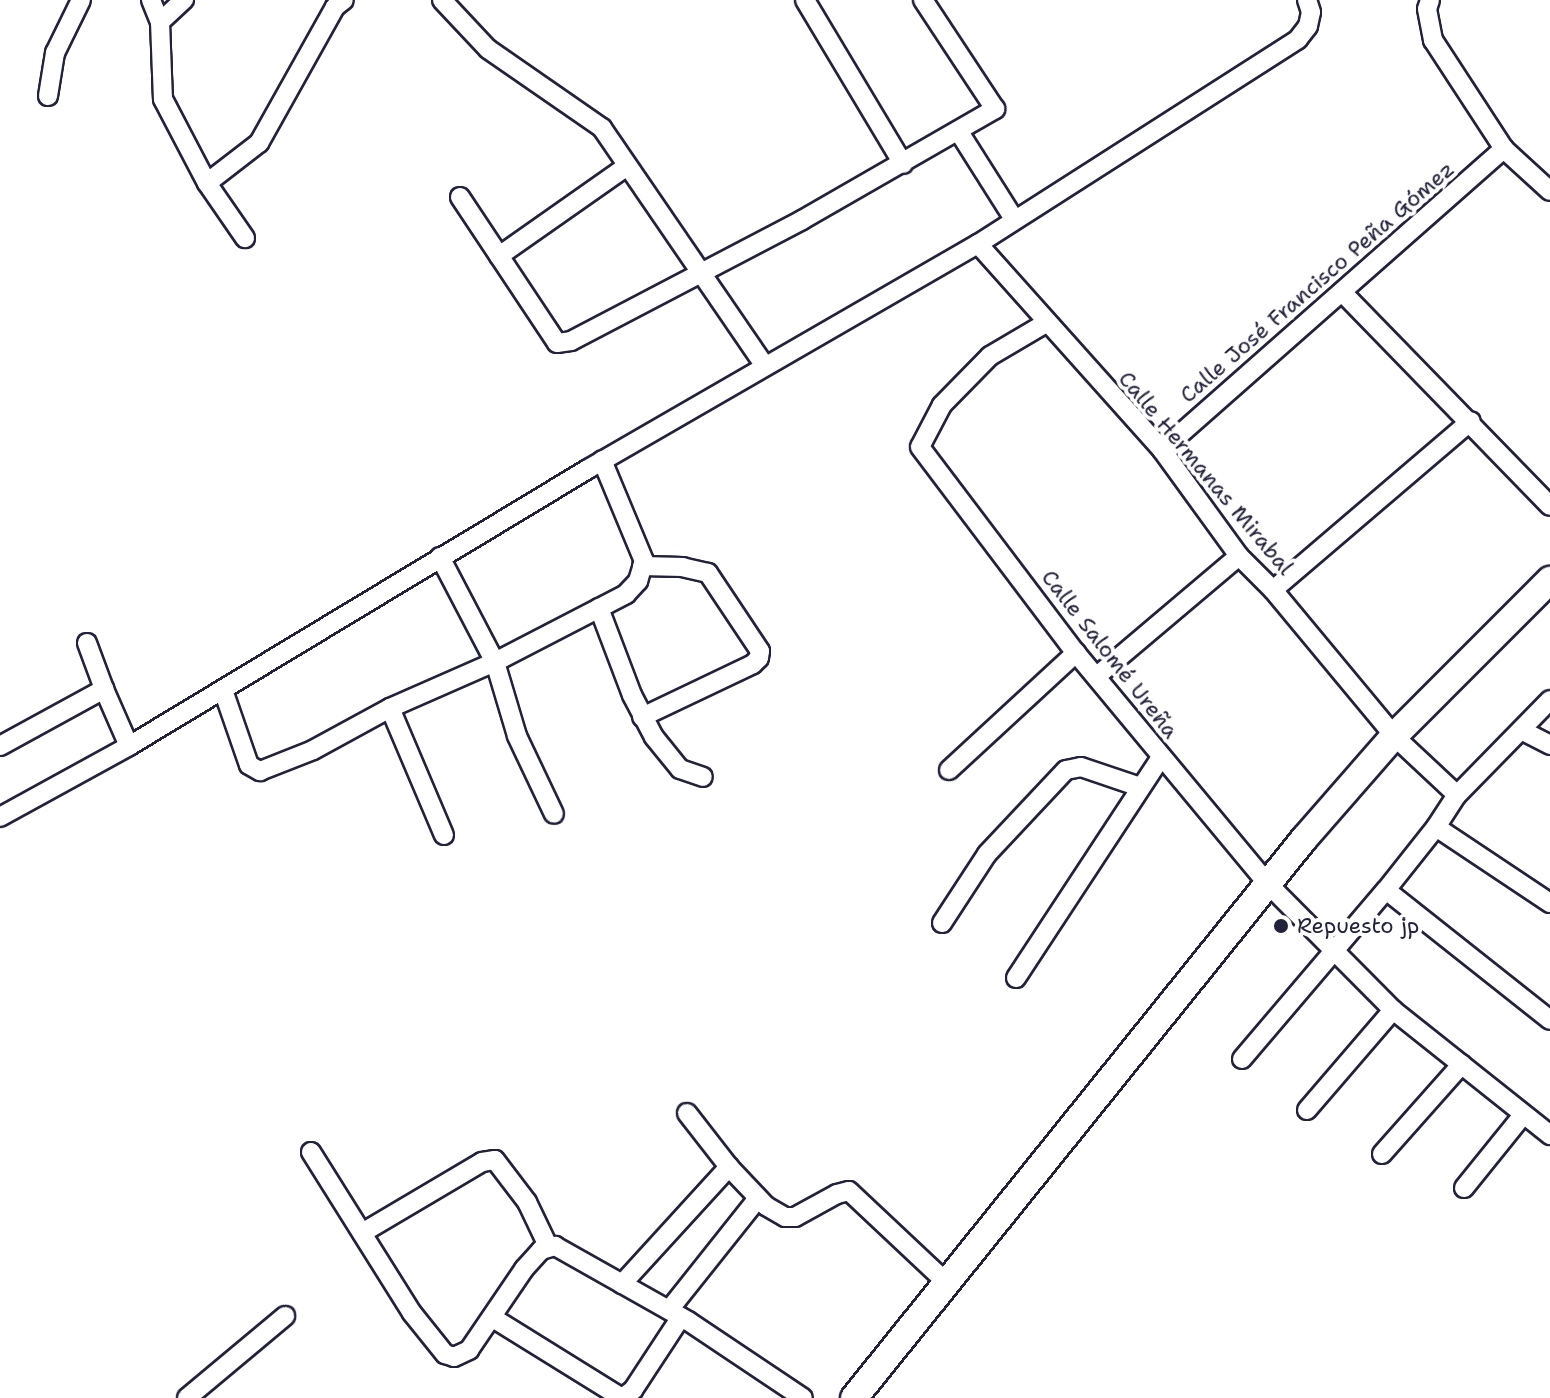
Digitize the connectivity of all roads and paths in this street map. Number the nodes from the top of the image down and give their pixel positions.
1 (81, 0) edge
2 (151, 0) edge
3 (184, 0) edge
4 (344, 0) edge
5 (442, 0) edge
6 (805, 0) edge
7 (923, 0) edge
8 (1307, 0) edge
9 (1430, 0) edge
10 (160, 22) junction
11 (48, 96) dead end
12 (959, 132) junction
13 (1504, 149) junction
14 (903, 164) junction
15 (627, 166) junction
16 (207, 183) junction
17 (1550, 191) edge
18 (460, 197) dead end
19 (1014, 219) junction
20 (245, 238) dead end
21 (978, 244) junction
22 (499, 256) junction
23 (701, 274) junction
24 (1342, 292) junction
25 (1046, 323) junction
26 (765, 366) junction
27 (1471, 421) junction
28 (1162, 450) junction
29 (602, 460) junction
30 (1550, 506) edge
31 (1239, 556) junction
32 (440, 557) junction
33 (642, 566) junction
34 (1550, 580) edge
35 (1273, 590) junction
36 (599, 608) junction
37 (87, 643) dead end
38 (1076, 653) junction
39 (495, 662) junction
40 (1097, 676) junction
41 (104, 689) junction
42 (223, 690) junction
43 (1550, 700) edge
44 (390, 708) junction
45 (642, 717) junction
46 (1521, 730) junction
47 (1394, 736) junction
48 (1550, 745) edge
49 (0, 746) edge
50 (129, 746) junction
51 (1161, 757) junction
52 (949, 770) dead end
53 (703, 777) dead end
54 (1140, 787) junction
55 (1457, 795) junction
56 (554, 814) dead end
57 (0, 817) edge
58 (1436, 827) junction
59 (444, 835) dead end
60 (1268, 884) junction
61 (1386, 890) junction
62 (1550, 903) edge
63 (942, 923) dead end
64 (1333, 951) junction
65 (1016, 978) dead end
66 (1393, 1010) junction
67 (1550, 1020) edge
68 (1242, 1059) dead end
69 (1462, 1064) junction
70 (1307, 1110) dead end
71 (687, 1113) dead end
72 (1523, 1115) junction
73 (1550, 1135) edge
74 (311, 1152) dead end
75 (1382, 1154) dead end
76 (729, 1167) junction
77 (1464, 1188) dead end
78 (758, 1198) junction
79 (362, 1233) junction
80 (548, 1246) junction
81 (947, 1283) junction
82 (622, 1284) junction
83 (675, 1313) junction
84 (285, 1316) dead end
85 (493, 1318) junction
86 (187, 1398) edge
87 (803, 1398) edge
88 (854, 1398) edge

1 - 11 street
2 - 10 street
3 - 10 street
4 - 16 street
5 - 15 street
6 - 14 street
7 - 12 street
8 - 19 street
9 - 13 street
10 - 16 street
12 - 14 street
12 - 19 street
13 - 17 street
13 - 24 street, Calle José Francisco Peña Gómez
14 - 23 street
15 - 22 street
15 - 23 street
16 - 20 street
18 - 22 street
19 - 21 street
21 - 25 street, Calle Hermanas Mirabal
21 - 26 street
22 - 23 street
23 - 26 street
24 - 27 street
24 - 28 street, Calle José Francisco Peña Gómez
25 - 28 street, Calle Hermanas Mirabal
25 - 38 street, Calle Salomé Ureña
26 - 29 street
27 - 30 street
27 - 35 street
28 - 31 street, Calle Hermanas Mirabal
29 - 32 street
29 - 33 street
31 - 35 street, Calle Hermanas Mirabal
31 - 40 street
32 - 39 street
32 - 42 street
33 - 36 street
33 - 45 street
34 - 47 street
35 - 47 street, Calle Hermanas Mirabal
36 - 39 street
36 - 45 street
37 - 41 street
38 - 40 street, Calle Salomé Ureña
38 - 52 street
39 - 44 street
39 - 56 street
40 - 51 street, Calle Salomé Ureña
41 - 49 street
41 - 50 street
42 - 44 street
42 - 50 street
43 - 46 street
44 - 59 street
45 - 53 street
46 - 48 street
46 - 55 street
47 - 55 street, Calle Hermanas Mirabal
47 - 60 street
50 - 57 street
51 - 54 street
51 - 60 street, Calle Salomé Ureña
54 - 63 street
54 - 65 street
55 - 58 street
58 - 61 street
58 - 62 street
60 - 64 street, Calle Salomé Ureña
60 - 81 street
61 - 64 street
61 - 67 street
64 - 66 street, Calle Salomé Ureña
64 - 68 street
66 - 69 street, Calle Salomé Ureña
66 - 70 street
69 - 72 street, Calle Salomé Ureña
69 - 75 street
71 - 76 street
72 - 73 street, Calle Salomé Ureña
72 - 77 street
74 - 79 street
76 - 78 street
76 - 82 street
78 - 81 street
78 - 83 street
79 - 80 street
79 - 85 street
80 - 82 street
80 - 85 street
81 - 88 street
82 - 83 street
83 - 85 street
83 - 87 street
84 - 86 street

